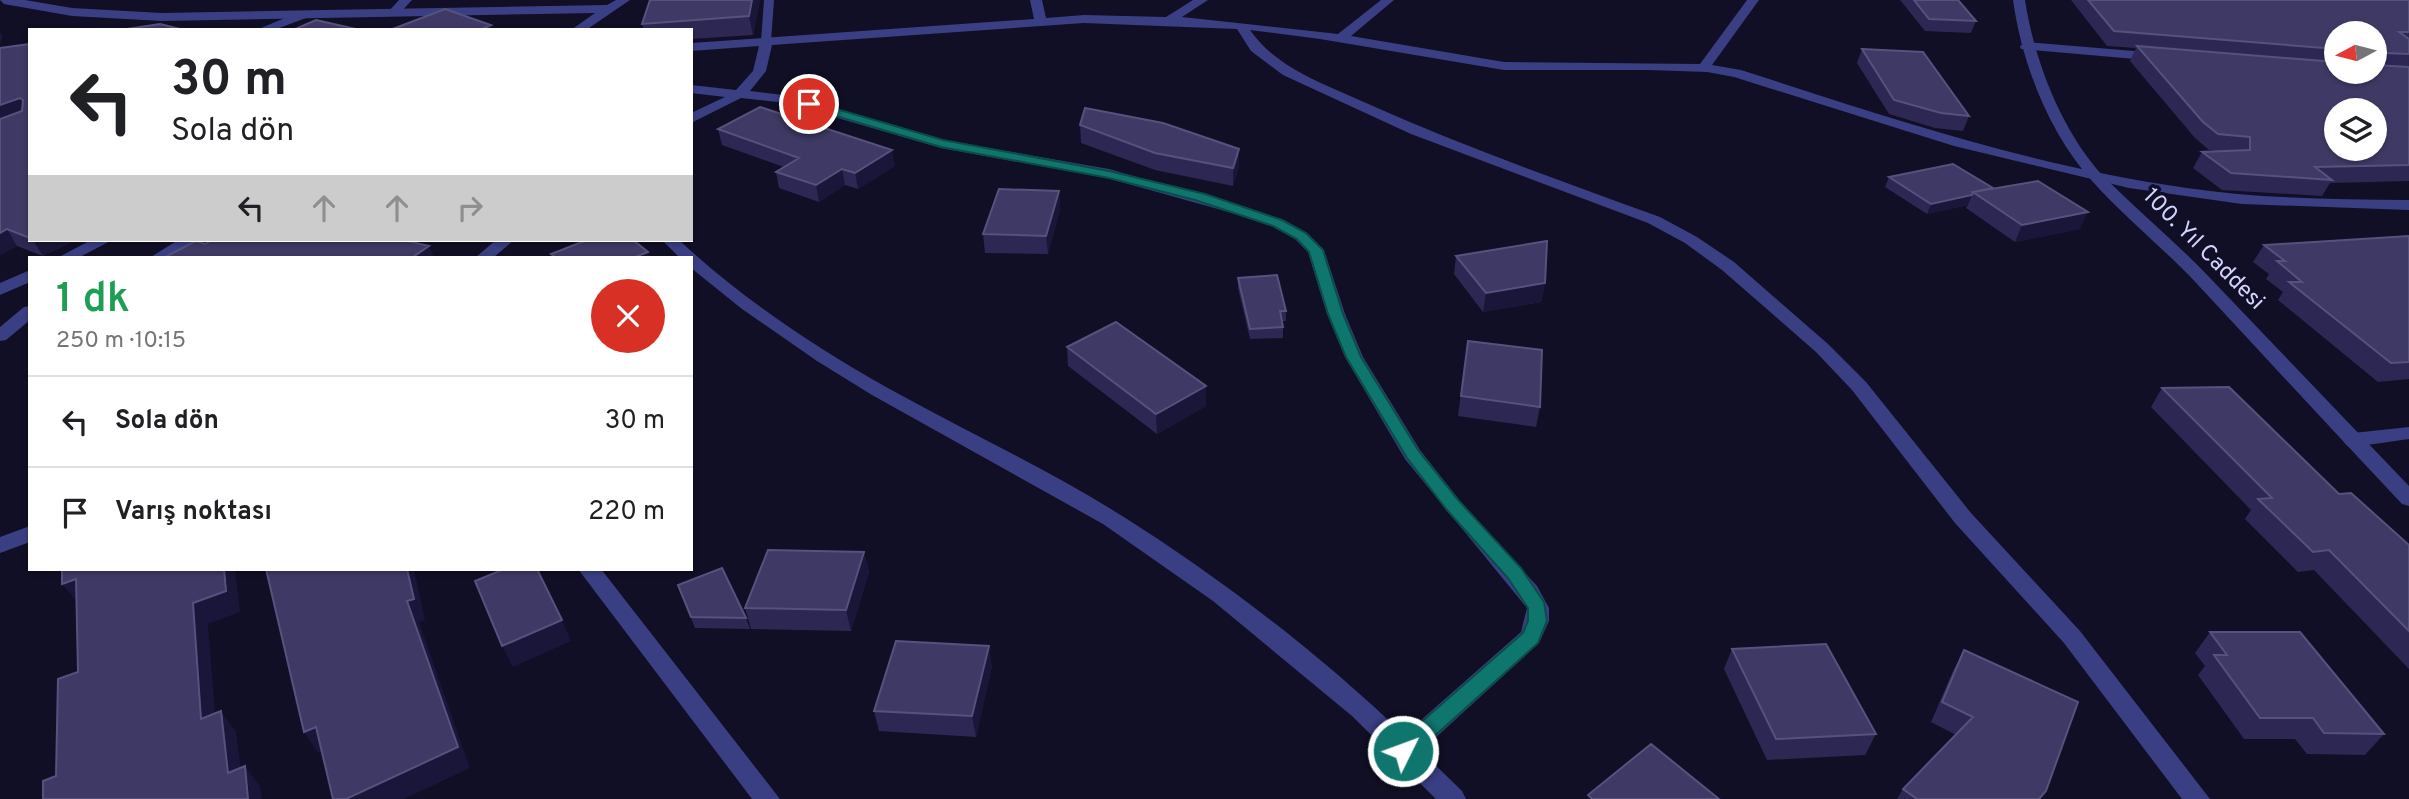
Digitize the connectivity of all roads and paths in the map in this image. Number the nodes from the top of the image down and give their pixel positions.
1 (407, 0) edge
2 (624, 0) edge
3 (769, 0) edge
4 (1036, 0) edge
5 (1202, 0) edge
6 (1388, 0) edge
7 (1753, 0) edge
8 (2019, 0) edge
9 (4, 1) edge
10 (611, 9) junction
11 (395, 11) junction
12 (302, 15) junction
13 (1169, 20) junction
14 (1041, 22) junction
15 (1241, 26) junction
16 (267, 28) edge
17 (580, 28) edge
18 (1341, 38) junction
19 (766, 41) junction
20 (2026, 46) junction
21 (693, 47) edge
22 (2171, 58) edge
23 (1704, 66) junction
24 (693, 89) edge
25 (740, 94) junction
26 (693, 118) edge
27 (2097, 178) junction
28 (2409, 205) edge
29 (100, 242) edge
30 (117, 242) edge
31 (186, 242) edge
32 (503, 242) edge
33 (672, 242) edge
34 (69, 256) edge
35 (97, 256) edge
36 (161, 256) edge
37 (485, 256) edge
38 (687, 256) edge
39 (693, 261) edge
40 (28, 276) edge
41 (0, 290) edge
42 (28, 313) edge
43 (28, 325) edge
44 (0, 338) edge
45 (2409, 433) edge
46 (2353, 440) junction
47 (2409, 499) edge
48 (28, 535) edge
49 (0, 545) edge
50 (591, 571) edge
51 (1403, 751) junction
52 (767, 799) edge
53 (1453, 799) edge
54 (2197, 799) edge

1 - 11 street
2 - 10 street
3 - 19 lane
4 - 14 street
5 - 13 street
6 - 18 street
7 - 23 street
8 - 20 street, 100. Yıl Caddesi
9 - 12 street
10 - 11 street
10 - 17 street
11 - 12 street
12 - 16 street
13 - 14 street
13 - 15 street
14 - 19 street
15 - 18 street
15 - 54 street
18 - 23 street
19 - 21 street
19 - 25 street
20 - 22 street
20 - 27 street, 100. Yıl Caddesi
23 - 27 street
24 - 25 street
25 - 26 street
25 - 51 street
27 - 28 street
27 - 46 street, 100. Yıl Caddesi
29 - 34 street
30 - 35 street
31 - 36 street
32 - 37 street
33 - 38 street
39 - 51 street
40 - 41 street
42 - 44 street
43 - 44 street
45 - 46 street
46 - 47 street, 100. Yıl Caddesi
48 - 49 street
50 - 52 street
51 - 53 street

